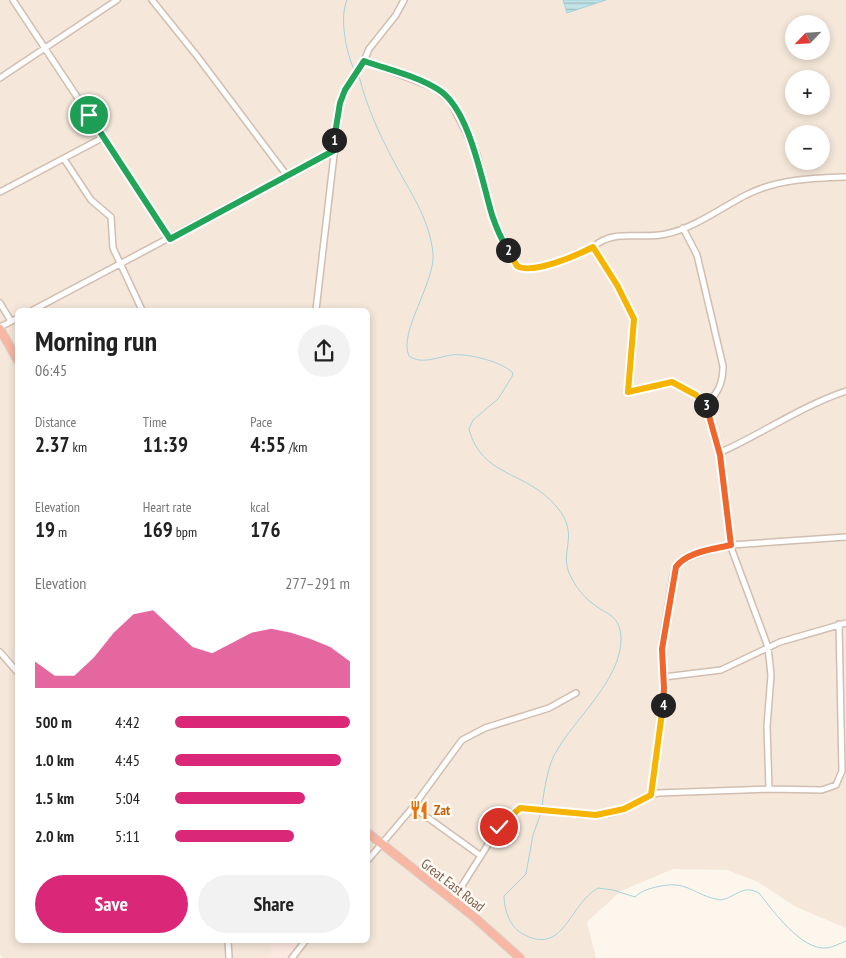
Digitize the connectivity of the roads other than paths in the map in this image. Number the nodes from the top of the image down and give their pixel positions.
1 (12, 0) edge
2 (117, 0) edge
3 (152, 0) edge
4 (404, 0) edge
5 (46, 49) junction
6 (364, 61) junction
7 (0, 78) edge
8 (104, 137) junction
9 (333, 151) junction
10 (64, 158) junction
11 (288, 177) junction
12 (846, 177) edge
13 (0, 192) edge
14 (683, 228) junction
15 (170, 239) junction
16 (593, 247) junction
17 (121, 264) junction
18 (0, 303) edge
19 (37, 308) edge
20 (141, 308) edge
21 (316, 308) edge
22 (15, 319) edge
23 (11, 321) junction
24 (0, 328) edge
25 (15, 356) edge
26 (846, 391) edge
27 (706, 406) junction
28 (719, 453) junction
29 (846, 537) edge
30 (731, 545) junction
31 (846, 623) edge
32 (839, 624) junction
33 (768, 647) junction
34 (0, 652) edge
35 (15, 670) edge
36 (664, 677) junction
37 (576, 693) dead end
38 (769, 789) junction
39 (651, 795) junction
40 (413, 807) junction
41 (370, 836) edge
42 (380, 844) junction
43 (481, 856) junction
44 (370, 857) edge
45 (453, 900) junction
46 (228, 943) edge
47 (304, 943) edge
48 (229, 958) edge
49 (292, 958) edge
50 (520, 958) edge

1 - 5 street
2 - 5 street
3 - 11 street
4 - 6 street
5 - 7 street
5 - 8 street
6 - 9 street
6 - 16 street
8 - 10 street
8 - 15 street
9 - 11 street
9 - 21 street
10 - 13 street
10 - 17 street
11 - 15 street
12 - 14 street
14 - 16 street
14 - 27 street
15 - 17 street
16 - 27 street
17 - 19 street
17 - 20 street
18 - 23 street
22 - 23 street
23 - 24 street
24 - 25 highway
26 - 28 street
27 - 28 street
28 - 30 street
29 - 30 street
30 - 33 street
30 - 36 street
31 - 32 street
32 - 33 street
32 - 38 street
33 - 36 street
33 - 38 street
34 - 35 street
36 - 39 street
37 - 40 street
38 - 39 street
39 - 43 street
40 - 42 street
40 - 43 street
41 - 42 highway, Great East Road
42 - 44 street
42 - 45 highway, Great East Road
43 - 45 street
45 - 50 highway, Great East Road
46 - 48 street
47 - 49 street

